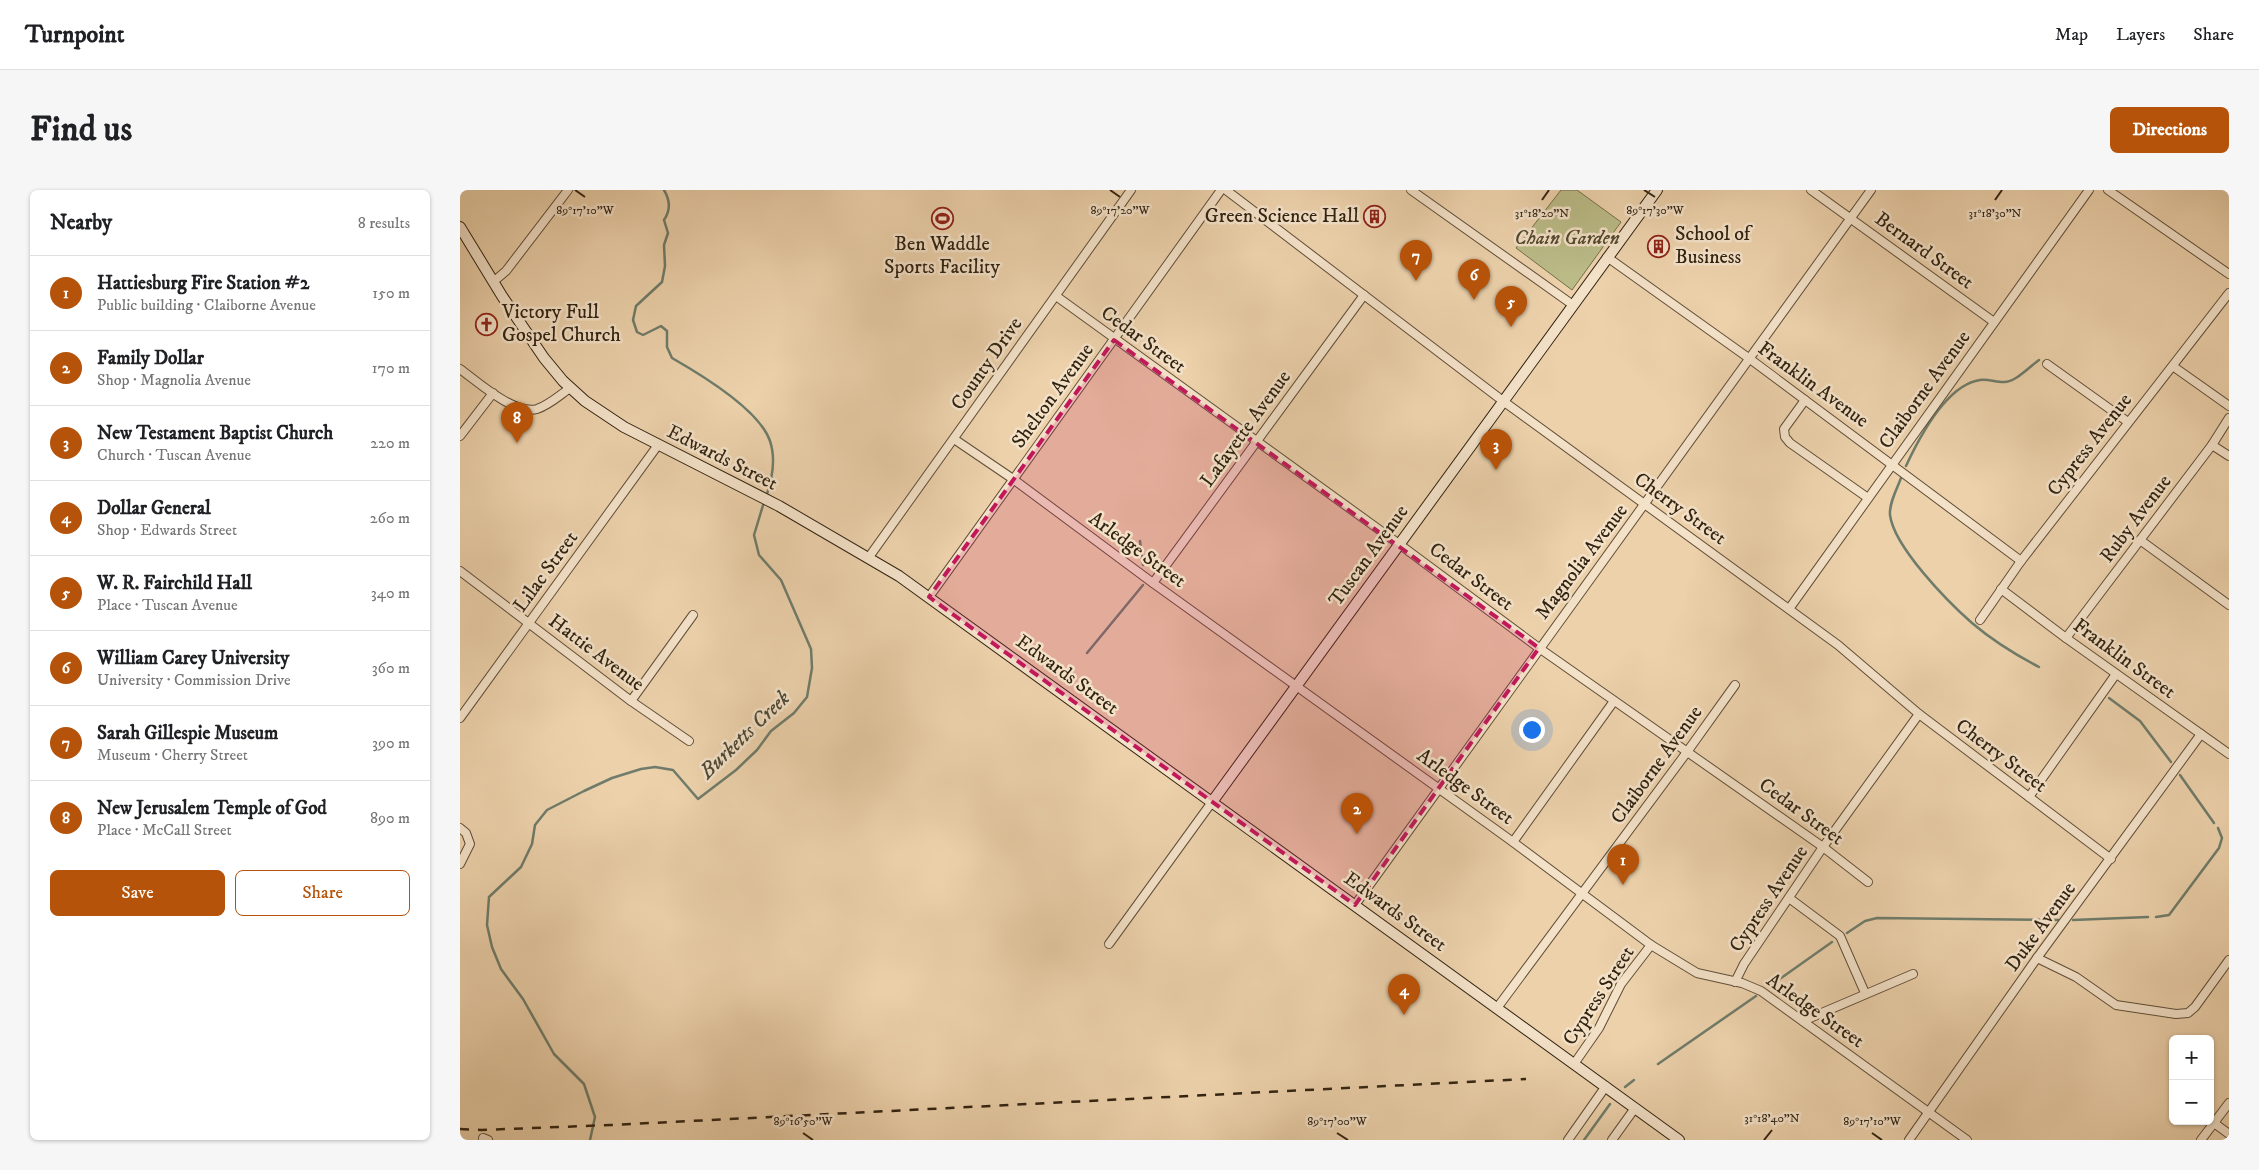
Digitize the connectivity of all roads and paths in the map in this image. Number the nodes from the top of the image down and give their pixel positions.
1 (568, 190) edge
2 (1131, 190) edge
3 (1221, 190) edge
4 (1226, 190) edge
5 (1411, 190) edge
6 (1657, 190) edge
7 (1811, 190) edge
8 (1871, 190) edge
9 (2089, 190) edge
10 (2108, 190) edge
11 (1850, 218) junction
12 (460, 227) edge
13 (1607, 257) junction
14 (2229, 274) edge
15 (493, 282) junction
16 (2229, 293) edge
17 (1364, 294) junction
18 (1056, 296) junction
19 (1573, 305) junction
20 (1994, 322) junction
21 (1114, 340) junction
22 (1750, 359) junction
23 (2047, 364) dead end
24 (2174, 366) junction
25 (460, 369) edge
26 (570, 388) junction
27 (493, 393) junction
28 (1805, 400) junction
29 (1503, 401) junction
30 (2229, 406) edge
31 (2229, 418) edge
32 (2128, 422) junction
33 (460, 436) edge
34 (954, 439) junction
35 (1257, 442) junction
36 (658, 444) junction
37 (2212, 445) junction
38 (2229, 456) edge
39 (1892, 464) junction
40 (1013, 479) junction
41 (1868, 498) junction
42 (1646, 504) junction
43 (2140, 540) junction
44 (1400, 544) junction
45 (869, 557) junction
46 (2021, 561) junction
47 (460, 571) edge
48 (1153, 583) junction
49 (2001, 589) junction
50 (929, 596) junction
51 (2229, 605) edge
52 (1789, 609) junction
53 (693, 616) dead end
54 (1980, 620) dead end
55 (529, 623) junction
56 (2066, 638) junction
57 (1539, 648) junction
58 (2116, 674) junction
59 (1735, 685) dead end
60 (1297, 686) junction
61 (631, 701) junction
62 (1614, 701) junction
63 (1919, 714) junction
64 (460, 718) edge
65 (2201, 734) junction
66 (689, 741) dead end
67 (1688, 752) junction
68 (2229, 754) edge
69 (1439, 788) junction
70 (2030, 797) junction
71 (1212, 802) junction
72 (460, 828) edge
73 (1513, 842) junction
74 (1823, 847) junction
75 (2111, 859) junction
76 (460, 864) edge
77 (1868, 882) dead end
78 (1582, 893) junction
79 (1789, 898) junction
80 (1355, 905) junction
81 (1109, 944) dead end
82 (1651, 945) junction
83 (2038, 958) junction
84 (2229, 960) edge
85 (1913, 974) dead end
86 (1735, 982) junction
87 (1865, 994) junction
88 (1497, 1008) junction
89 (1803, 1021) junction
90 (1574, 1064) junction
91 (1606, 1086) junction
92 (2229, 1102) edge
93 (1635, 1108) junction
94 (1929, 1112) junction
95 (2214, 1123) joint
96 (2213, 1125) edge
97 (2229, 1134) edge
98 (1568, 1140) edge
99 (1612, 1140) edge
100 (1679, 1140) edge
101 (1909, 1140) edge
102 (1967, 1140) edge
103 (2202, 1140) edge

1 - 15 street
2 - 18 street, County Drive
3 - 21 street, Shelton Avenue
4 - 17 street, Cherry Street
5 - 19 street
6 - 13 main road, Tuscan Avenue
7 - 11 street, Bernard Street
8 - 11 street, Magnolia Avenue
9 - 20 street, Claiborne Avenue
10 - 14 street
11 - 20 street, Bernard Street
11 - 22 street, Magnolia Avenue
12 - 15 main road, Edwards Street
13 - 19 main road, Tuscan Avenue
13 - 22 street, Franklin Avenue
15 - 26 main road, Edwards Street
16 - 24 street, Cypress Avenue
17 - 29 street, Cherry Street
17 - 35 street, Lafayette Avenue
18 - 21 street, Cedar Street
18 - 34 street, County Drive
19 - 29 main road, Tuscan Avenue
20 - 39 street, Claiborne Avenue
21 - 35 street, Cedar Street
21 - 40 street, Shelton Avenue
22 - 28 street, Franklin Avenue
22 - 42 street, Magnolia Avenue
23 - 32 street
24 - 30 street
24 - 32 street, Cypress Avenue
25 - 27 street
26 - 27 street
26 - 36 main road, Edwards Street
27 - 33 street
28 - 39 street, Franklin Avenue
28 - 41 street
29 - 42 street, Cherry Street
29 - 44 main road, Tuscan Avenue
31 - 37 street, Ruby Avenue
32 - 46 street, Cypress Avenue
34 - 40 street, Arledge Street
34 - 45 street, County Drive
35 - 44 street, Cedar Street
35 - 48 street, Lafayette Avenue
36 - 45 main road, Edwards Street
36 - 55 street, Lilac Street
37 - 38 street
37 - 43 street, Ruby Avenue
39 - 41 street, Claiborne Avenue
39 - 46 street, Franklin Avenue
40 - 48 street, Arledge Street
40 - 50 street, Shelton Avenue
41 - 52 street, Claiborne Avenue
42 - 52 street, Cherry Street
42 - 57 street, Magnolia Avenue
43 - 51 street
43 - 56 street, Ruby Avenue
44 - 57 street, Cedar Street
44 - 60 main road, Tuscan Avenue
45 - 50 main road, Edwards Street
46 - 49 street, Cypress Avenue
47 - 55 street, Hattie Avenue
48 - 60 street, Arledge Street
49 - 54 street, Cypress Avenue
49 - 56 street, Franklin Street
50 - 71 main road, Edwards Street
52 - 63 street, Cherry Street
53 - 61 street
55 - 61 street, Hattie Avenue
55 - 64 street, Lilac Street
56 - 58 street, Franklin Street
57 - 62 street, Cedar Street
57 - 69 street, Magnolia Avenue
58 - 65 street, Franklin Street
58 - 70 street
59 - 67 street, Claiborne Avenue
60 - 69 street, Arledge Street
60 - 71 main road, Tuscan Avenue
61 - 66 street, Hattie Avenue
62 - 67 street, Cedar Street
62 - 73 street
63 - 70 street, Cherry Street
63 - 74 street, Cypress Avenue
65 - 68 street, Franklin Street
65 - 75 street, Duke Avenue
67 - 74 street, Cedar Street
67 - 78 street, Claiborne Avenue
69 - 73 street, Arledge Street
69 - 80 street, Magnolia Avenue
70 - 75 street, Cherry Street
71 - 80 main road, Edwards Street
71 - 81 street, Tuscan Avenue
72 - 76 street
73 - 78 street, Arledge Street
74 - 77 street, Cedar Street
74 - 79 street, Cypress Avenue
75 - 83 street, Duke Avenue
78 - 82 street, Arledge Street
78 - 88 street, Claiborne Avenue
79 - 86 street, Cypress Avenue
79 - 87 street
80 - 88 main road, Edwards Street
82 - 86 street, Arledge Street
82 - 90 street, Cypress Street
83 - 84 street
83 - 94 street, Duke Avenue
85 - 87 street
86 - 89 street, Arledge Street
87 - 89 street
88 - 90 main road, Edwards Street
89 - 94 street, Arledge Street
90 - 91 main road, Edwards Street
91 - 93 main road, Edwards Street
91 - 98 street
92 - 95 street
93 - 99 street
93 - 100 main road, Edwards Street
94 - 101 street, Duke Avenue
94 - 102 street, Arledge Street
95 - 97 street
96 - 103 street

